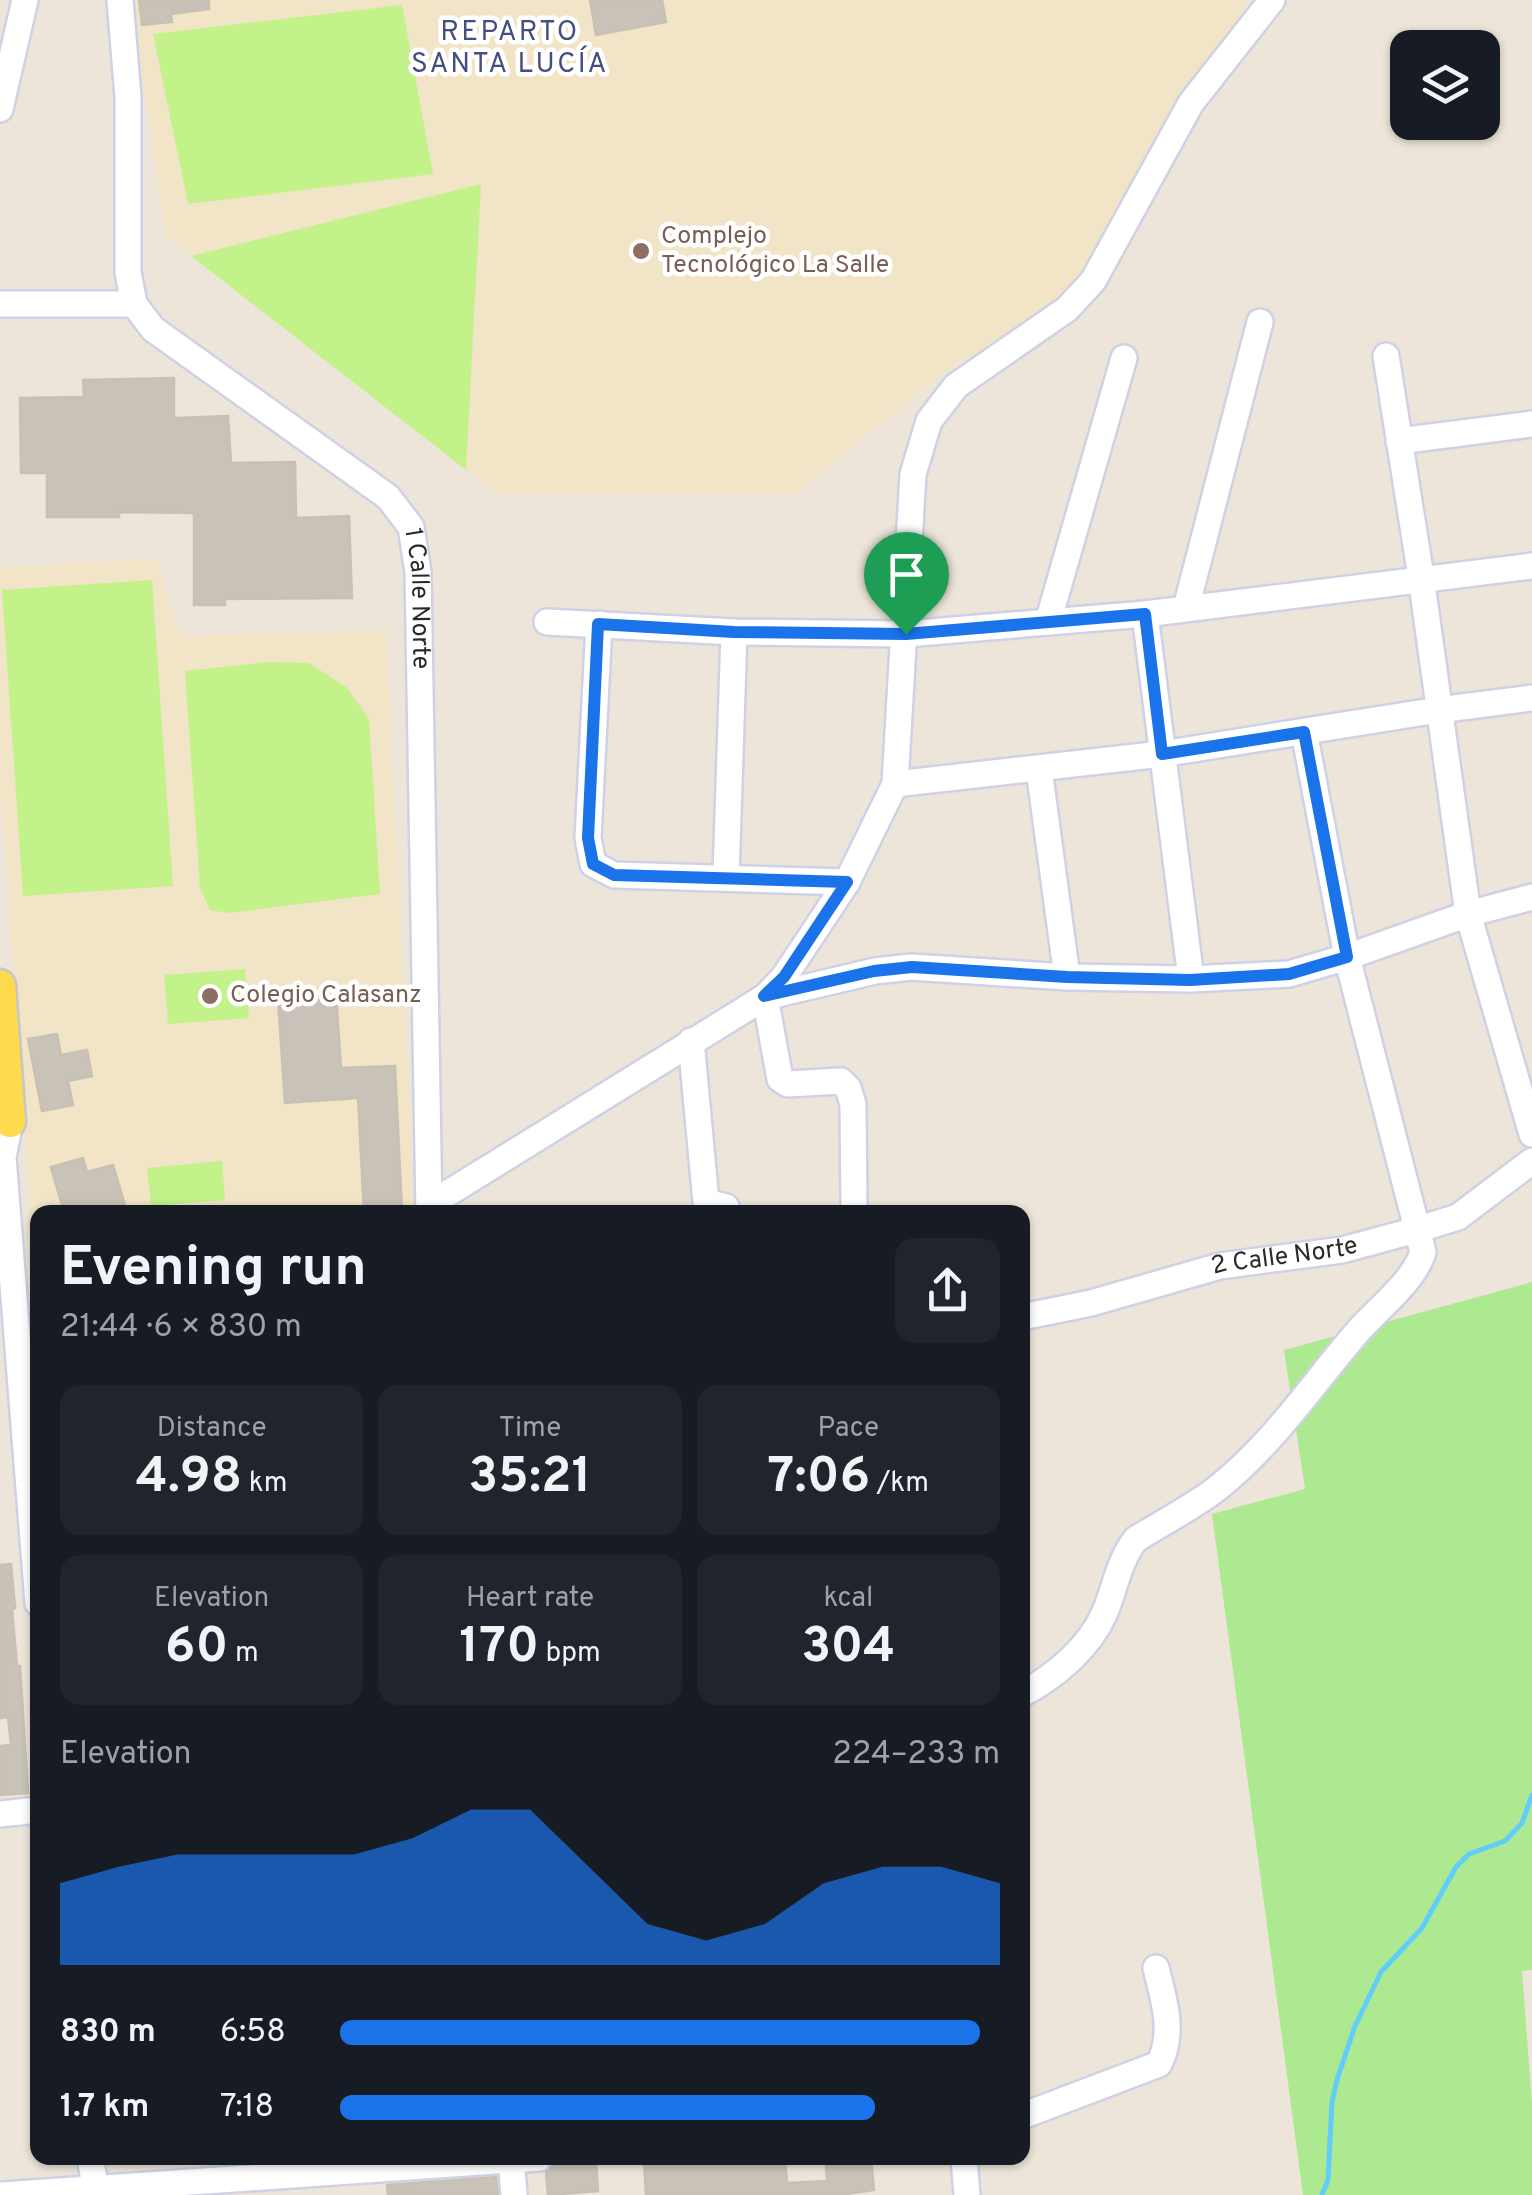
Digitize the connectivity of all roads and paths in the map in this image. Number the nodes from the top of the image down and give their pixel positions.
1 (24, 0) edge
2 (120, 0) edge
3 (1272, 0) edge
4 (0, 109) edge
5 (0, 304) edge
6 (134, 304) junction
7 (1260, 322) dead end
8 (1386, 356) dead end
9 (1124, 358) dead end
10 (1532, 424) edge
11 (1399, 440) junction
12 (1532, 566) edge
13 (1421, 578) junction
14 (1186, 608) junction
15 (1145, 614) junction
16 (548, 622) dead end
17 (1048, 622) junction
18 (598, 624) junction
19 (734, 632) junction
20 (906, 634) junction
21 (1532, 698) edge
22 (1438, 710) junction
23 (1304, 732) junction
24 (1162, 754) junction
25 (1039, 769) junction
26 (894, 784) junction
27 (726, 876) junction
28 (847, 882) junction
29 (1532, 897) edge
30 (1468, 914) junction
31 (1347, 957) junction
32 (1067, 977) junction
33 (1190, 980) junction
34 (0, 985) edge
35 (764, 996) junction
36 (690, 1040) junction
37 (5, 1112) edge
38 (1532, 1134) edge
39 (1532, 1162) edge
40 (429, 1205) edge
41 (435, 1205) edge
42 (718, 1205) edge
43 (854, 1205) edge
44 (1416, 1230) junction
45 (1030, 1315) edge
46 (24, 1411) edge
47 (30, 1484) edge
48 (1030, 1688) edge
49 (30, 1811) edge
50 (0, 1814) edge
51 (1156, 1968) dead end
52 (1030, 2113) edge
53 (92, 2165) edge
54 (102, 2165) edge
55 (434, 2165) edge
56 (512, 2165) edge
57 (965, 2165) edge
58 (100, 2191) edge
59 (2, 2195) edge
60 (514, 2195) edge
61 (968, 2195) edge

1 - 4 street
2 - 6 street
3 - 20 street
5 - 6 street
6 - 40 street, 1 Calle Norte
7 - 14 street
8 - 11 street
9 - 17 street
10 - 11 street
11 - 13 street
12 - 13 street
13 - 14 street
13 - 22 street
14 - 15 street
15 - 17 street
15 - 24 street
16 - 18 street
17 - 20 street
18 - 19 street
18 - 27 street
19 - 20 street
19 - 27 street
20 - 26 street
21 - 22 street
22 - 23 street
22 - 30 street
23 - 24 street
23 - 31 street
24 - 25 street
24 - 33 street
25 - 26 street
25 - 32 street
26 - 28 street
27 - 28 street
28 - 35 street
29 - 30 street
30 - 31 street
30 - 38 street
31 - 33 street
31 - 44 street
32 - 33 street
32 - 35 street
34 - 37 main road
35 - 36 street
35 - 43 street
36 - 41 street
36 - 42 street
37 - 46 street
39 - 44 street, 2 Calle Norte
44 - 45 street, 2 Calle Norte
44 - 48 street
46 - 47 street
49 - 50 street
51 - 52 street
53 - 58 street
54 - 58 street
55 - 58 street
56 - 60 street
57 - 61 street
58 - 59 street

